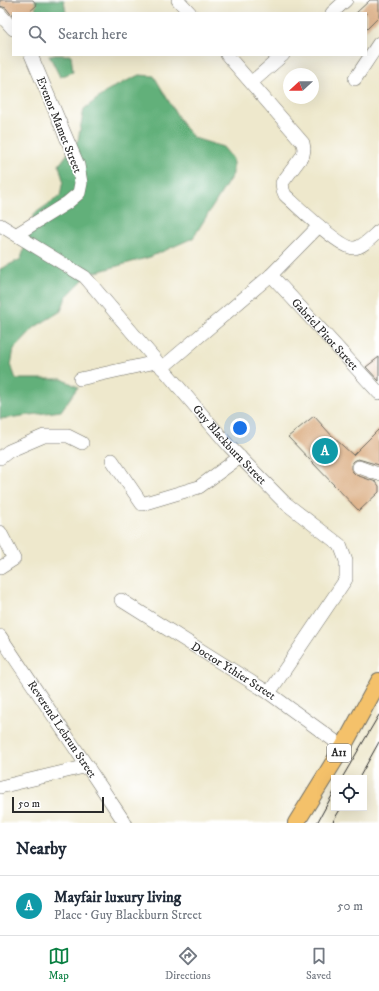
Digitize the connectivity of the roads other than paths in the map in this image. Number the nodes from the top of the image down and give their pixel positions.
1 (178, 0) edge
2 (346, 0) edge
3 (189, 12) edge
4 (333, 12) edge
5 (0, 14) edge
6 (12, 28) edge
7 (379, 43) edge
8 (31, 56) edge
9 (228, 56) edge
10 (282, 56) edge
11 (355, 79) dead end
12 (252, 82) junction
13 (0, 224) edge
14 (318, 226) junction
15 (379, 231) edge
16 (17, 234) junction
17 (272, 275) junction
18 (159, 365) junction
19 (80, 379) dead end
20 (379, 393) edge
21 (82, 443) dead end
22 (240, 457) junction
23 (0, 458) edge
24 (112, 460) dead end
25 (359, 467) dead end
26 (379, 473) edge
27 (0, 532) edge
28 (0, 568) edge
29 (121, 600) dead end
30 (0, 636) edge
31 (379, 681) edge
32 (269, 693) junction
33 (343, 747) junction
34 (88, 766) junction
35 (0, 787) edge
36 (125, 823) edge
37 (296, 823) edge

1 - 3 street
2 - 4 street
5 - 6 street
7 - 11 street
8 - 16 street, Evenor Mamet Street
9 - 12 street
10 - 12 street
12 - 14 street
13 - 16 street, Guy Blackburn Street
14 - 15 street
14 - 17 street
16 - 18 street, Guy Blackburn Street
17 - 18 street
17 - 20 street, Gabriel Pitot Street
18 - 19 street
18 - 22 street, Guy Blackburn Street
21 - 23 street
22 - 24 street
22 - 32 street, Guy Blackburn Street
25 - 26 street
27 - 28 street
29 - 32 street, Doctor Ythier Street
30 - 34 street, Reverend Lebrun Street
31 - 33 main road, A11
32 - 33 street, Doctor Ythier Street
33 - 37 main road, A11
34 - 35 street
34 - 36 street, Reverend Lebrun Street

